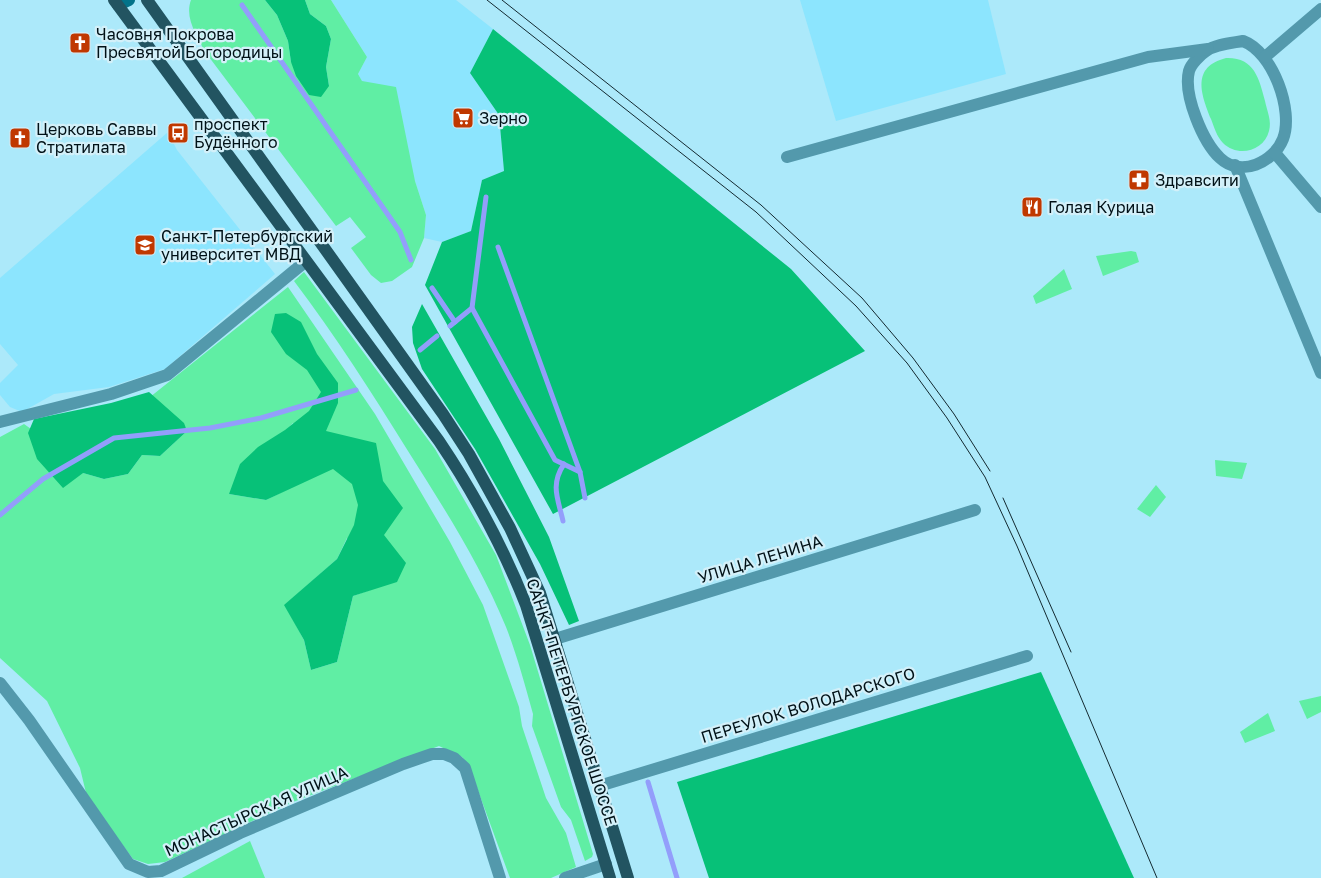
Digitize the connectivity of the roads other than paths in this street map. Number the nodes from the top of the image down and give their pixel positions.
1 (147, 0) edge
2 (121, 1) edge
3 (1321, 8) edge
4 (1208, 49) junction
5 (1265, 57) junction
6 (1275, 153) junction
7 (787, 158) dead end
8 (1235, 165) junction
9 (1321, 206) edge
10 (306, 261) junction
11 (1321, 373) edge
12 (0, 422) edge
13 (975, 510) dead end
14 (555, 639) junction
15 (1027, 656) dead end
16 (0, 683) edge
17 (599, 786) junction
18 (606, 864) junction
19 (500, 878) edge
20 (564, 878) edge
21 (610, 878) edge
22 (628, 878) edge

1 - 14 main road, САНКТ-ПЕТЕРБУРГСКОЕ ШОССЕ
2 - 10 main road, САНКТ-ПЕТЕРБУРГСКОЕ ШОССЕ
3 - 5 street
4 - 5 street
4 - 7 street
4 - 8 street
5 - 6 street
6 - 8 street
6 - 9 street
8 - 11 street
10 - 12 street
10 - 18 main road, САНКТ-ПЕТЕРБУРГСКОЕ ШОССЕ
13 - 14 street, УЛИЦА ЛЕНИНА
14 - 17 main road, САНКТ-ПЕТЕРБУРГСКОЕ ШОССЕ
15 - 17 street, ПЕРЕУЛОК ВОЛОДАРСКОГО
16 - 19 street, МОНАСТЫРСКАЯ УЛИЦА
17 - 22 main road, САНКТ-ПЕТЕРБУРГСКОЕ ШОССЕ
18 - 20 street
18 - 21 main road, САНКТ-ПЕТЕРБУРГСКОЕ ШОССЕ

